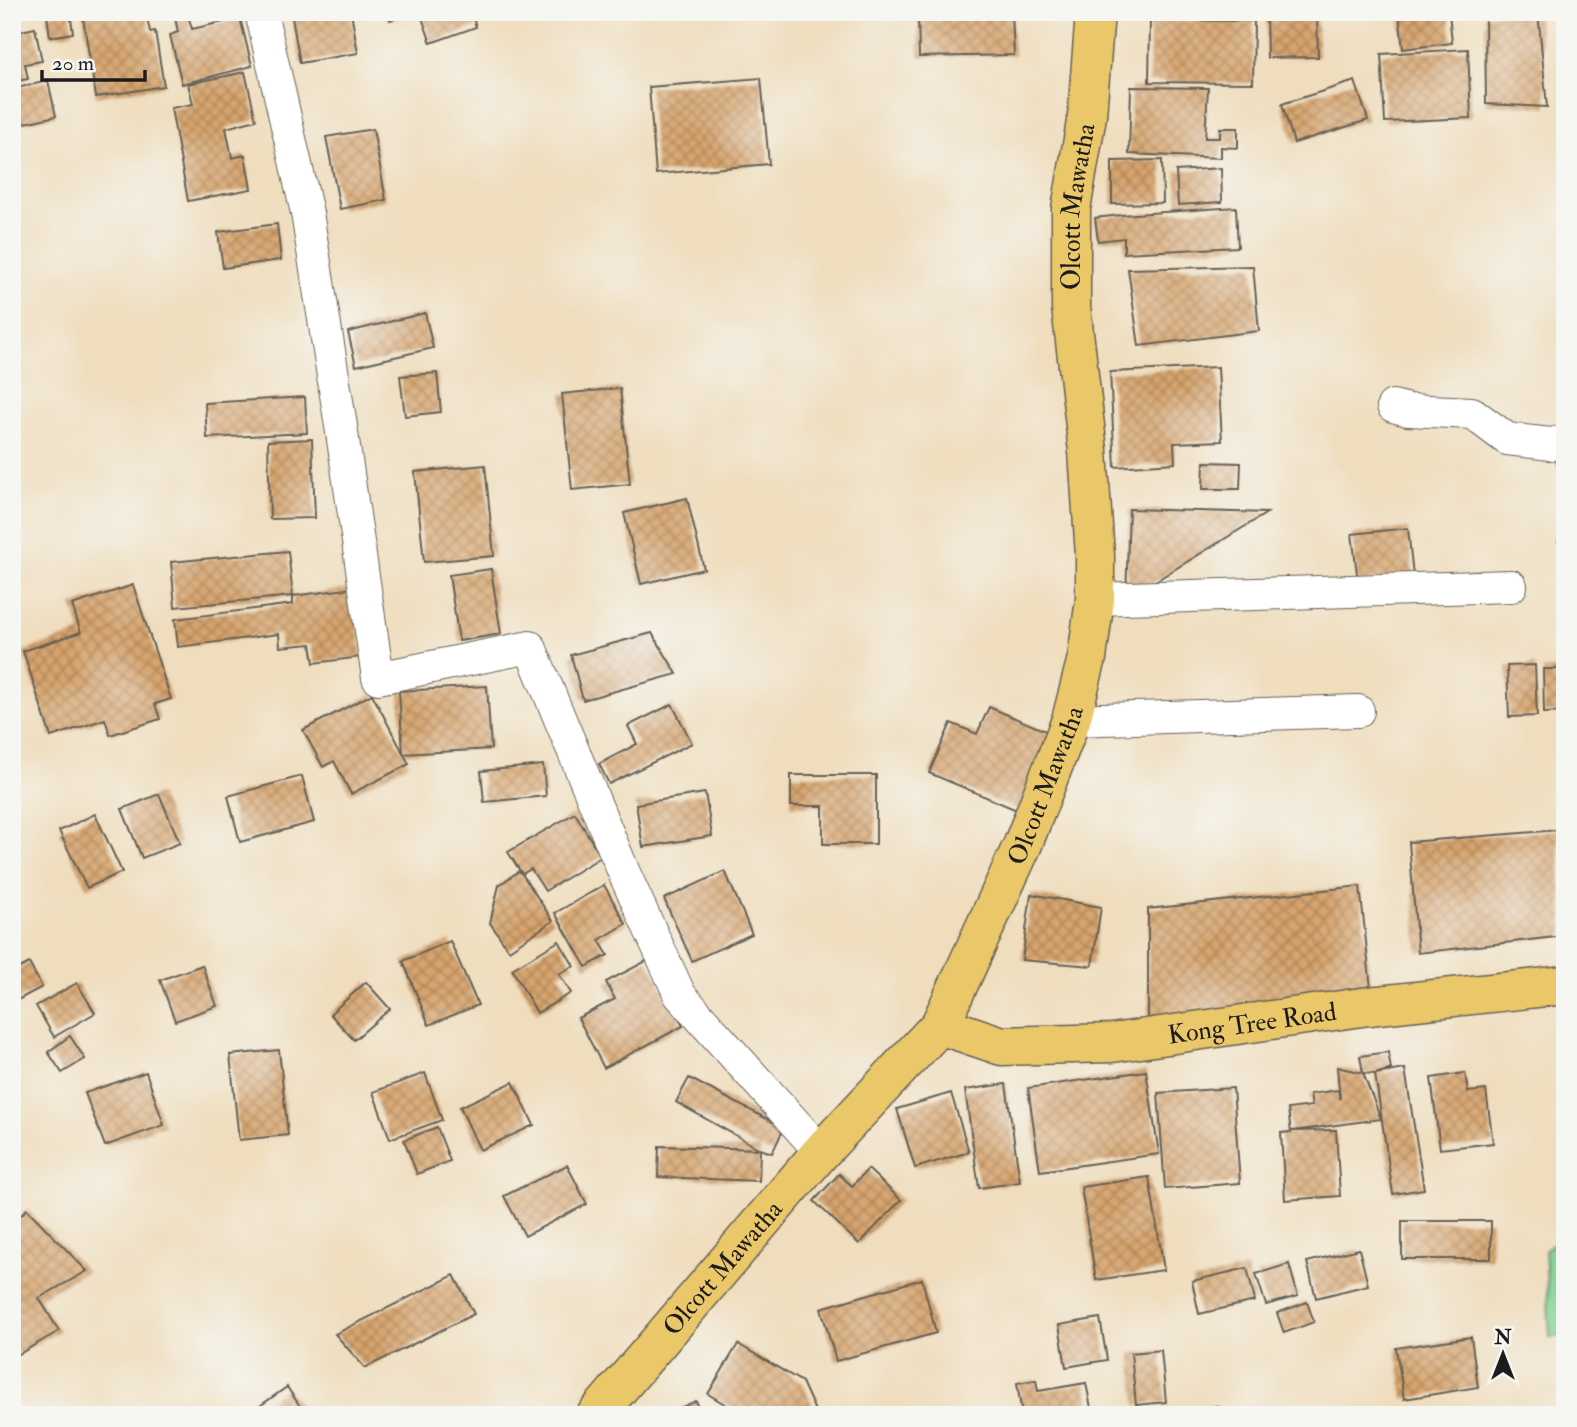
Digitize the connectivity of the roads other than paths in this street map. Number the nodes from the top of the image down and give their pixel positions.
1 (261, 12) edge
2 (1095, 12) edge
3 (1393, 407) dead end
4 (1565, 441) edge
5 (1511, 586) dead end
6 (1095, 599) junction
7 (1358, 711) dead end
8 (1071, 720) junction
9 (1565, 985) edge
10 (940, 1025) junction
11 (821, 1152) junction
12 (596, 1415) edge

1 - 11 street
2 - 6 main road, Olcott Mawatha
3 - 4 street
5 - 6 street
6 - 8 main road, Olcott Mawatha
7 - 8 street
8 - 10 main road, Olcott Mawatha
9 - 10 main road, Kong Tree Road
10 - 11 main road, Olcott Mawatha
11 - 12 main road, Olcott Mawatha

